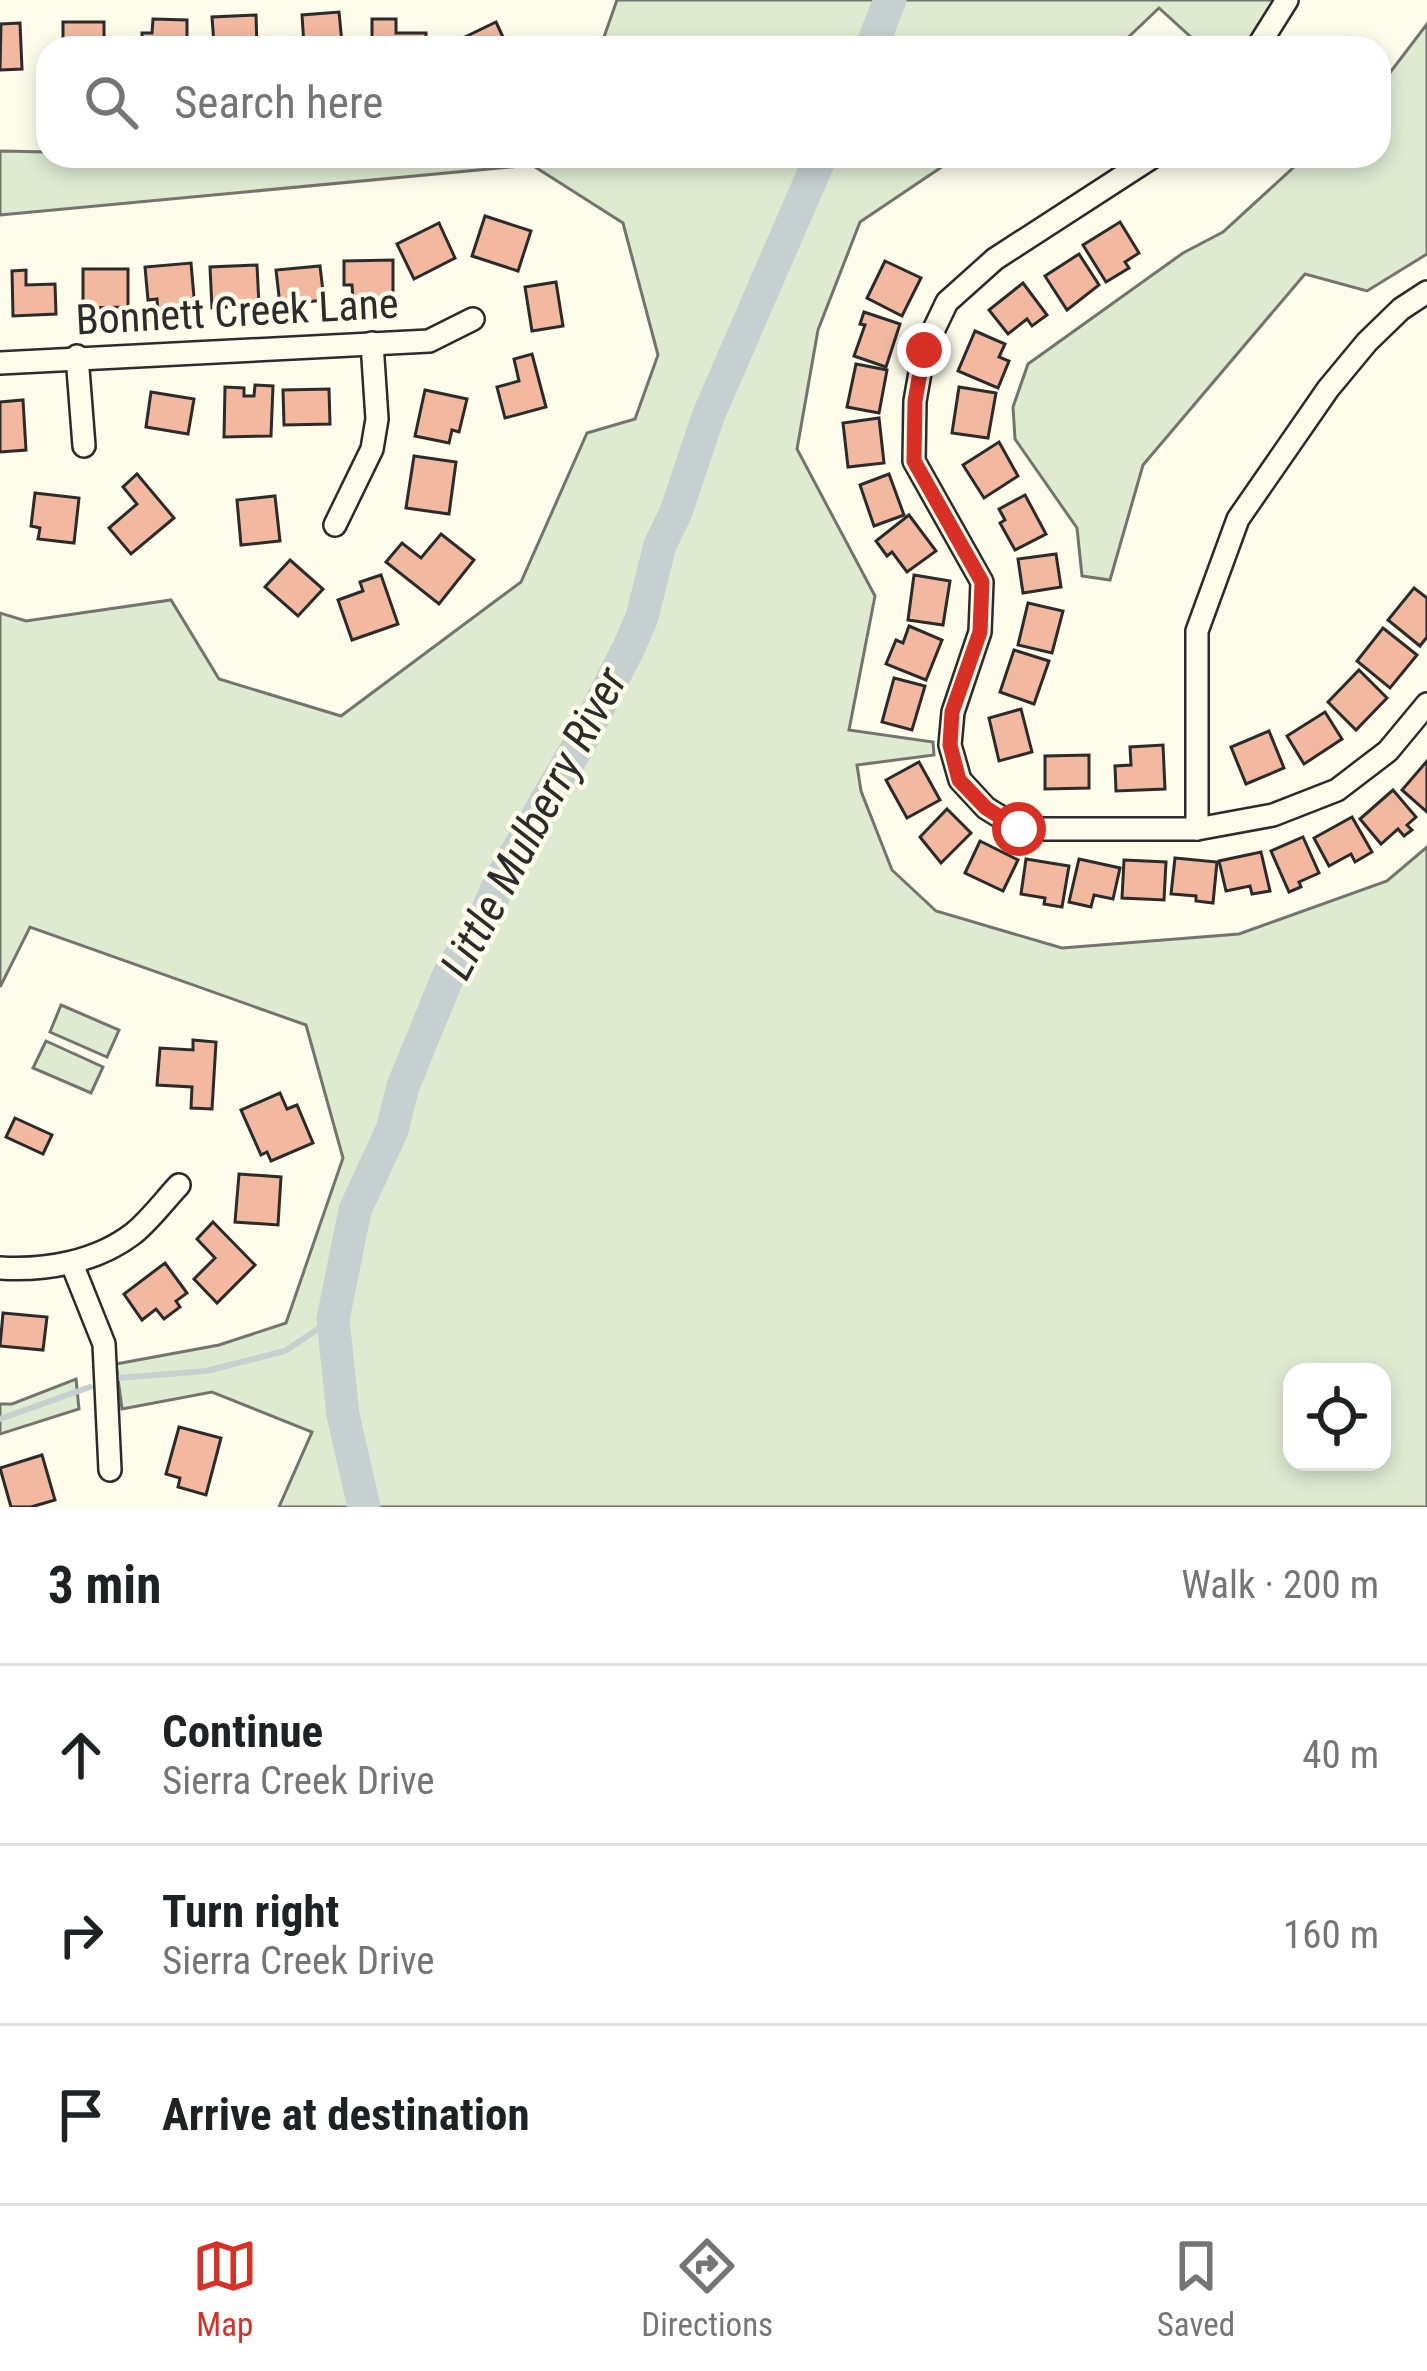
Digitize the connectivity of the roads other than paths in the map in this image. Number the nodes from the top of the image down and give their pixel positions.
1 (1287, 0) edge
2 (1264, 36) edge
3 (1135, 168) edge
4 (1427, 292) edge
5 (473, 319) dead end
6 (372, 343) junction
7 (77, 356) junction
8 (0, 363) edge
9 (84, 446) dead end
10 (335, 526) dead end
11 (1427, 704) edge
12 (1197, 829) junction
13 (179, 1185) dead end
14 (72, 1264) junction
15 (0, 1268) edge
16 (110, 1470) dead end

1 - 2 street
3 - 12 street
4 - 12 street
5 - 6 street, Bonnett Creek Lane
6 - 7 street, Bonnett Creek Lane
6 - 10 street
7 - 8 street, Bonnett Creek Lane
7 - 9 street
11 - 12 street
13 - 14 street
14 - 15 street
14 - 16 street

